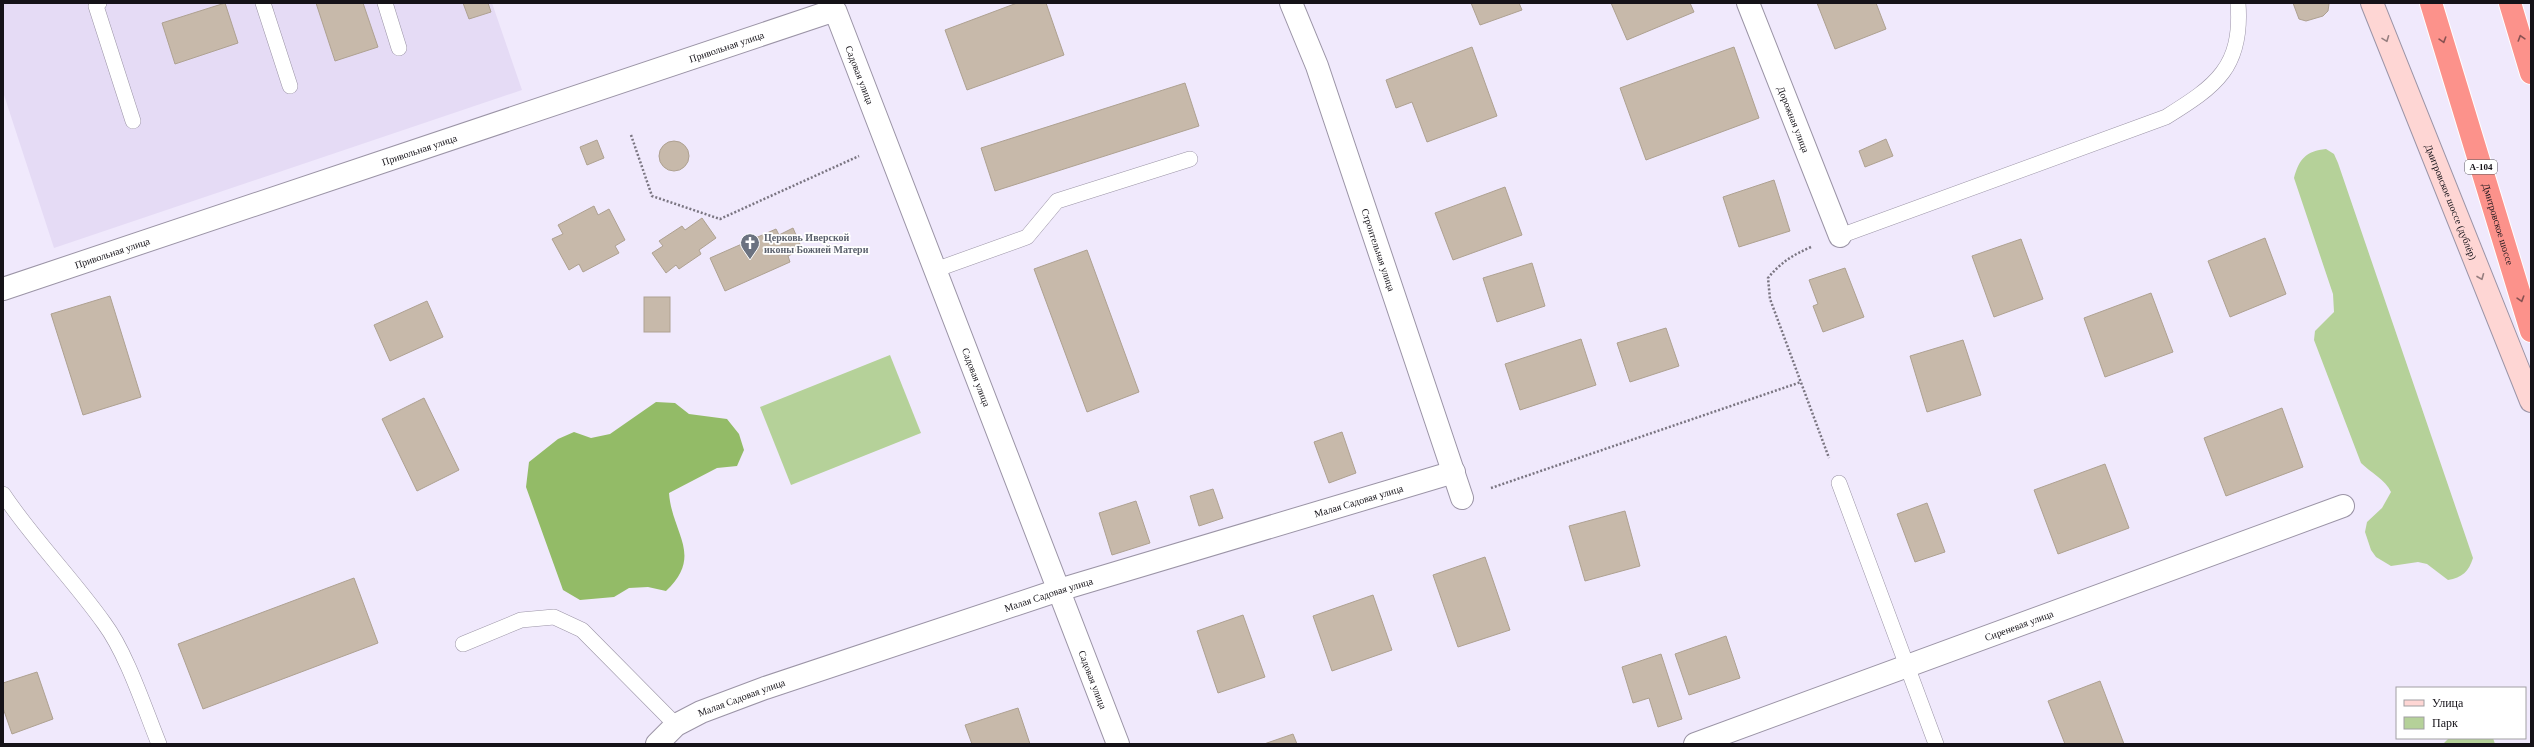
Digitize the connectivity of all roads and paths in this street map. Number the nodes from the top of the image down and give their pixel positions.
1 (99, 3) edge
2 (263, 3) edge
3 (385, 3) edge
4 (1291, 3) edge
5 (1748, 3) edge
6 (2238, 3) edge
7 (2372, 3) edge
8 (2431, 3) edge
9 (2510, 3) edge
10 (835, 6) edge
11 (399, 48) dead end
12 (2531, 73) edge
13 (290, 86) dead end
14 (133, 121) dead end
15 (631, 135) dead end
16 (886, 143) junction
17 (1190, 159) dead end
18 (1840, 236) junction
19 (936, 270) junction
20 (3, 289) edge
21 (2531, 331) edge
22 (1800, 382) junction
23 (2531, 401) edge
24 (1454, 472) junction
25 (1839, 483) joint
26 (3, 494) edge
27 (1462, 498) joint
28 (2343, 506) dead end
29 (1059, 590) junction
30 (463, 644) dead end
31 (1907, 667) junction
32 (676, 725) junction
33 (159, 744) edge
34 (657, 744) edge
35 (1118, 744) edge
36 (1695, 744) edge
37 (1936, 744) edge

1 - 14 lane
2 - 13 lane
3 - 11 lane
4 - 24 street, Строительная улица
5 - 18 street, Дорожная улица
6 - 18 lane
7 -> 23 main road, Дмитровское шоссе (дублёр)
8 -> 21 highway, Дмитровское шоссе / А-104
12 -> 9 highway
10 - 16 street, Садовая улица
10 - 20 street, Привольная улица
15 - 16 path
16 - 19 street, Садовая улица
17 - 19 lane
18 - 22 path
19 - 29 street, Садовая улица
22 - 25 path
22 - 27 path
24 - 27 street, Строительная улица
24 - 29 street, Малая Садовая улица
25 - 31 lane
26 - 33 lane
28 - 31 street, Сиреневая улица
29 - 32 street, Малая Садовая улица
29 - 35 street, Садовая улица
30 - 32 lane
31 - 36 street, Сиреневая улица
31 - 37 lane
32 - 34 street, Малая Садовая улица

